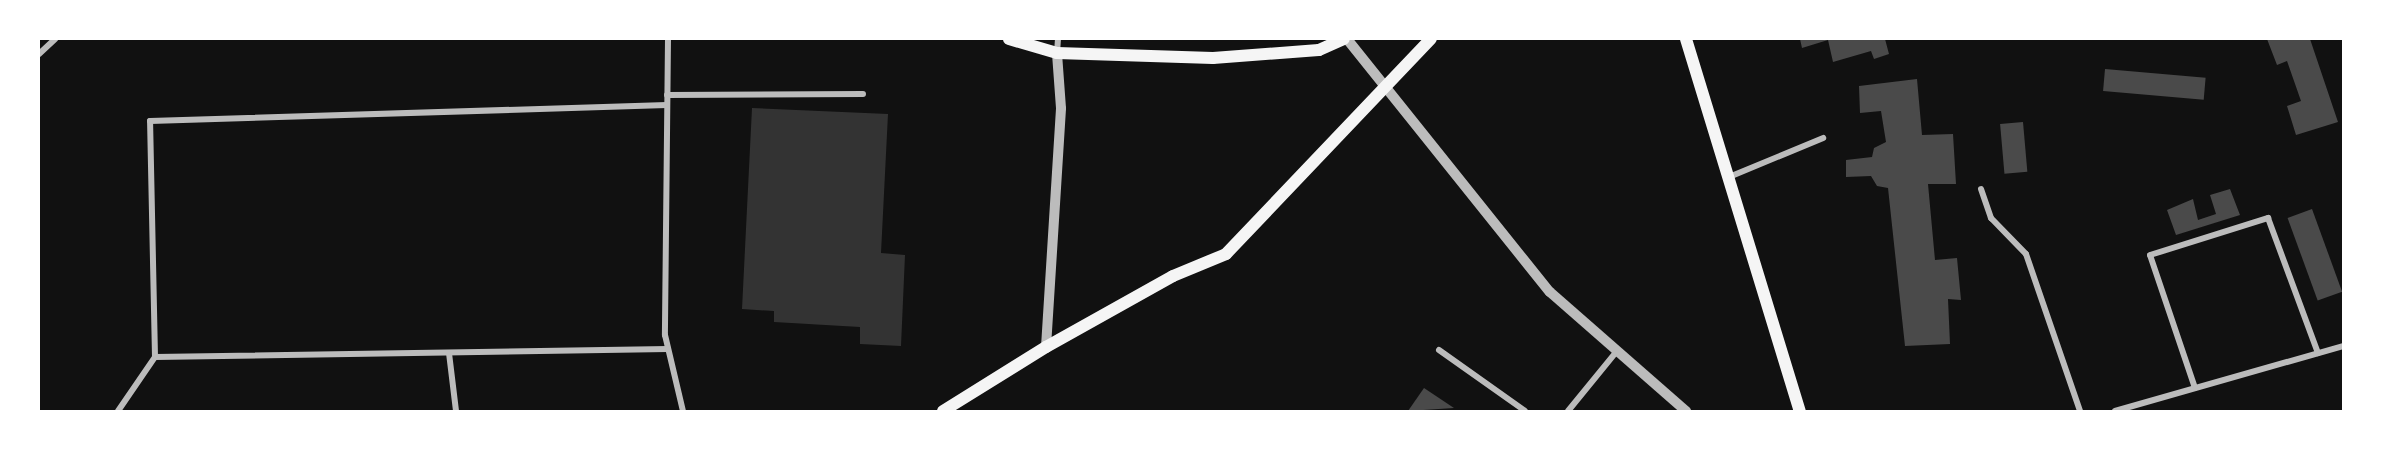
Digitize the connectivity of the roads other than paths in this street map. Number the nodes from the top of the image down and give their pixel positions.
1 (55, 39) edge
2 (668, 39) edge
3 (1009, 39) edge
4 (1058, 39) edge
5 (1345, 39) edge
6 (1431, 39) edge
7 (1686, 39) edge
8 (1057, 53) junction
9 (39, 54) edge
10 (1388, 85) junction
11 (863, 94) dead end
12 (667, 95) junction
13 (667, 105) junction
14 (1823, 138) dead end
15 (1729, 177) junction
16 (1981, 189) dead end
17 (2343, 346) edge
18 (1046, 347) junction
19 (668, 349) junction
20 (1439, 350) dead end
21 (1618, 350) junction
22 (449, 353) junction
23 (2318, 353) junction
24 (155, 357) junction
25 (2194, 388) junction
26 (118, 411) edge
27 (456, 411) edge
28 (683, 411) edge
29 (943, 411) edge
30 (1525, 411) edge
31 (1569, 411) edge
32 (1686, 411) edge
33 (1800, 411) edge
34 (2080, 411) edge
35 (2115, 411) edge

1 - 9 street
2 - 12 street
3 - 8 main road
4 - 8 street
5 - 8 main road
5 - 10 street
6 - 10 main road
7 - 15 main road
8 - 18 street
10 - 18 main road
10 - 21 street
11 - 12 street
12 - 13 street
13 - 19 street
13 - 24 street
14 - 15 street
15 - 33 main road
16 - 34 street
17 - 23 street
18 - 29 main road
19 - 22 street
19 - 28 street
20 - 30 street
21 - 31 street
21 - 32 street
22 - 24 street
22 - 27 street
23 - 25 street
23 - 25 street
24 - 26 street
25 - 35 street

